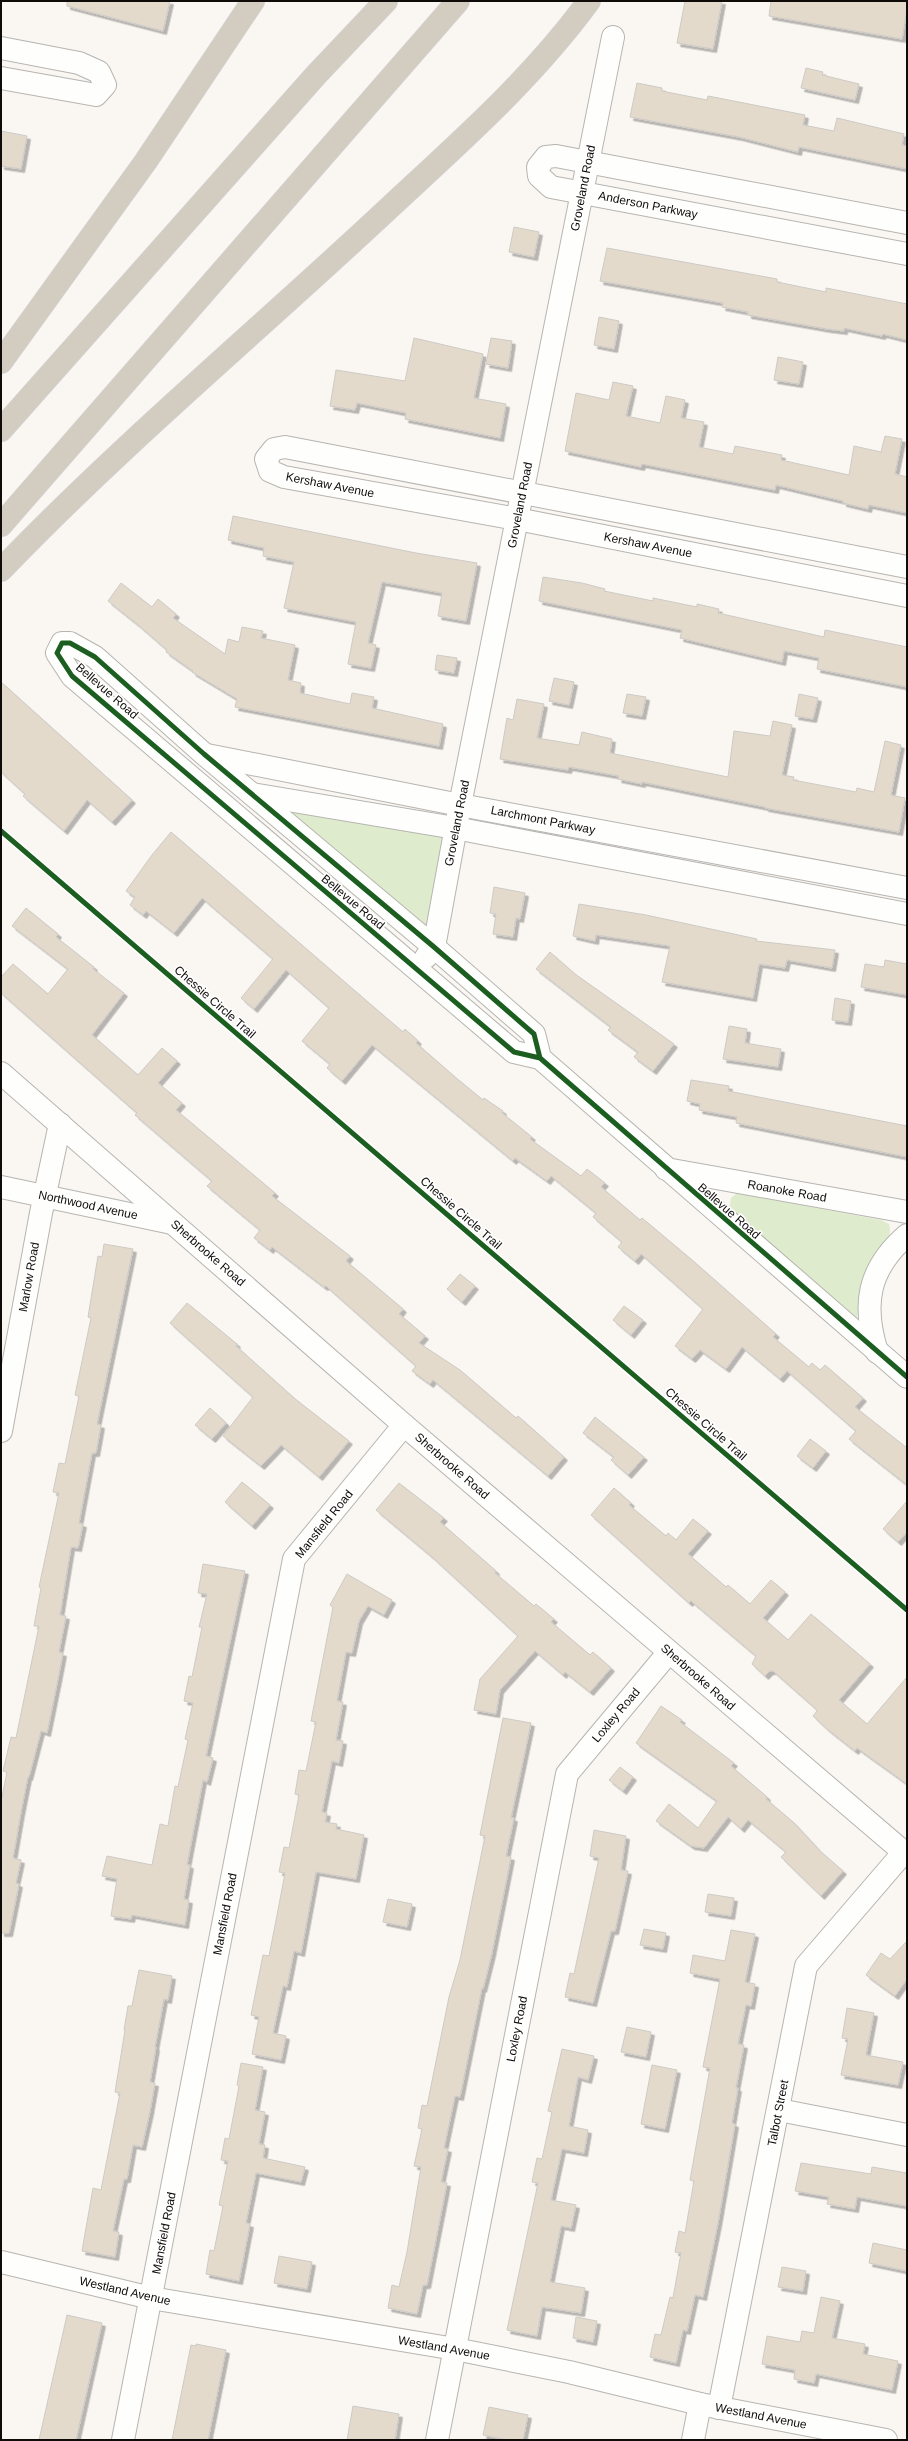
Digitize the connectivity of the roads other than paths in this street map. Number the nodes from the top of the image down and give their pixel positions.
1 (253, 1) edge
2 (386, 1) edge
3 (458, 1) edge
4 (589, 1) edge
5 (613, 37) dead end
6 (1, 48) edge
7 (1, 78) edge
8 (589, 162) junction
9 (583, 193) junction
10 (907, 223) edge
11 (907, 254) edge
12 (1, 362) edge
13 (1, 430) edge
14 (522, 491) junction
15 (517, 519) junction
16 (1, 525) edge
17 (907, 567) edge
18 (1, 570) edge
19 (907, 596) edge
20 (204, 754) junction
21 (187, 774) junction
22 (250, 794) junction
23 (460, 805) junction
24 (235, 814) junction
25 (455, 828) junction
26 (907, 888) edge
27 (907, 914) edge
28 (434, 947) junction
29 (416, 969) junction
30 (540, 1058) junction
31 (1, 1073) edge
32 (60, 1124) junction
33 (666, 1169) junction
34 (1, 1187) edge
35 (45, 1195) junction
36 (907, 1212) edge
37 (174, 1223) junction
38 (907, 1235) edge
39 (878, 1352) junction
40 (907, 1377) edge
41 (404, 1425) junction
42 (1, 1431) edge
43 (669, 1652) junction
44 (905, 1854) edge
45 (779, 2110) junction
46 (907, 2135) edge
47 (1, 2262) edge
48 (151, 2298) junction
49 (455, 2350) junction
50 (710, 2406) junction
51 (123, 2440) edge
52 (437, 2440) edge
53 (693, 2440) edge
54 (886, 2440) edge

1 - 12 highway
2 - 13 highway
3 - 16 highway
4 - 18 highway
5 - 8 street, Groveland Road
6 - 7 street
8 - 9 street, Groveland Road
8 - 9 street, Anderson Parkway
8 - 10 street, Anderson Parkway
9 - 11 street, Anderson Parkway
9 - 14 street, Groveland Road
14 - 15 street, Groveland Road
14 - 15 street, Kershaw Avenue
14 - 17 street, Kershaw Avenue
15 - 19 street, Kershaw Avenue
15 - 23 street, Groveland Road
20 - 21 street
20 - 21 street, Bellevue Road
20 - 22 street, Bellevue Road
20 - 23 street, Larchmont Parkway
21 - 24 street, Bellevue Road
22 - 24 street
22 - 25 street, Larchmont Parkway
22 - 28 street, Bellevue Road
23 - 25 street, Groveland Road
23 - 26 street, Larchmont Parkway
24 - 29 street, Bellevue Road
25 - 27 street, Larchmont Parkway
25 - 28 street, Groveland Road
28 - 29 street, Groveland Road
28 - 30 street, Bellevue Road
29 - 30 street, Bellevue Road
30 - 33 street, Bellevue Road
31 - 32 street, Sherbrooke Road
32 - 35 street, Marlow Road
32 - 37 street, Sherbrooke Road
33 - 36 street, Roanoke Road
33 - 39 street, Bellevue Road
34 - 35 street, Northwood Avenue
35 - 37 street, Northwood Avenue
35 - 42 street, Marlow Road
37 - 41 street, Sherbrooke Road
38 - 39 street
39 - 40 street, Bellevue Road
41 - 43 street, Sherbrooke Road
41 - 48 street, Mansfield Road
43 - 44 street, Sherbrooke Road
43 - 49 street, Loxley Road
44 - 45 street, Talbot Street
45 - 46 street
45 - 50 street, Talbot Street
47 - 48 street, Westland Avenue
48 - 49 street, Westland Avenue
48 - 51 street, Mansfield Road
49 - 50 street, Westland Avenue
49 - 52 street, Loxley Road
50 - 53 street, Talbot Street
50 - 54 street, Westland Avenue

